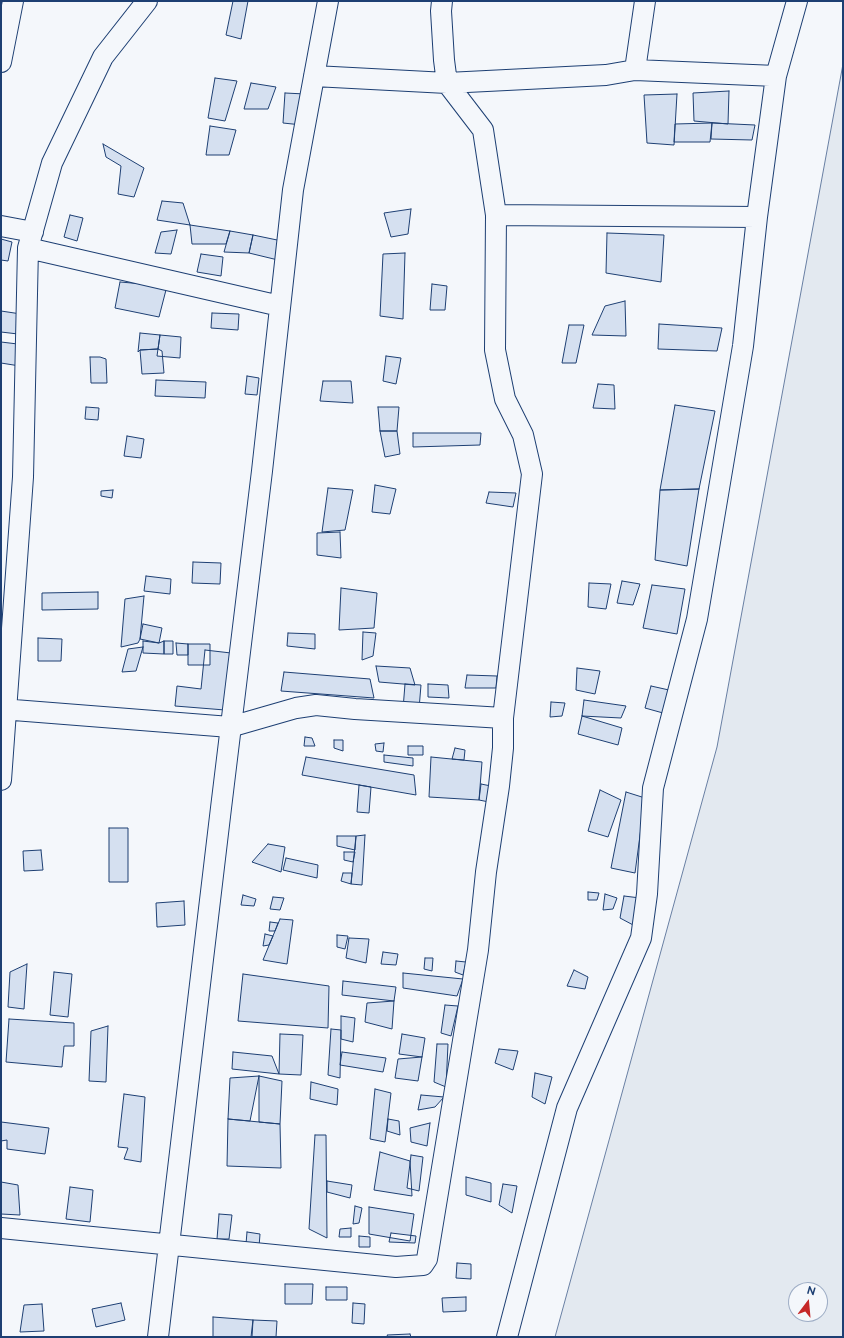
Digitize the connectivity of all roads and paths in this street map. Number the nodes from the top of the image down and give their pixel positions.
1 (14, 1) edge
2 (147, 1) edge
3 (328, 1) edge
4 (442, 1) edge
5 (645, 1) edge
6 (797, 1) edge
7 (1, 62) edge
8 (635, 70) junction
9 (314, 76) junction
10 (776, 76) junction
11 (447, 83) junction
12 (496, 215) junction
13 (757, 217) junction
14 (1, 226) edge
15 (31, 240) junction
16 (280, 306) junction
17 (4, 709) edge
18 (503, 718) junction
19 (230, 727) junction
20 (1, 780) edge
21 (1, 1228) edge
22 (169, 1245) junction
23 (158, 1337) edge
24 (507, 1337) edge

1 - 7 street
2 - 15 street
3 - 9 street
4 - 11 street
5 - 8 street
6 - 10 street
8 - 10 street
8 - 11 street
9 - 11 street
9 - 16 street
10 - 13 street
11 - 12 street
12 - 13 street
12 - 18 street
13 - 24 street
14 - 15 street
15 - 16 street
15 - 17 street
16 - 19 street
17 - 19 street
17 - 20 street
18 - 19 street
18 - 22 street
19 - 22 street
21 - 22 street
22 - 23 street

